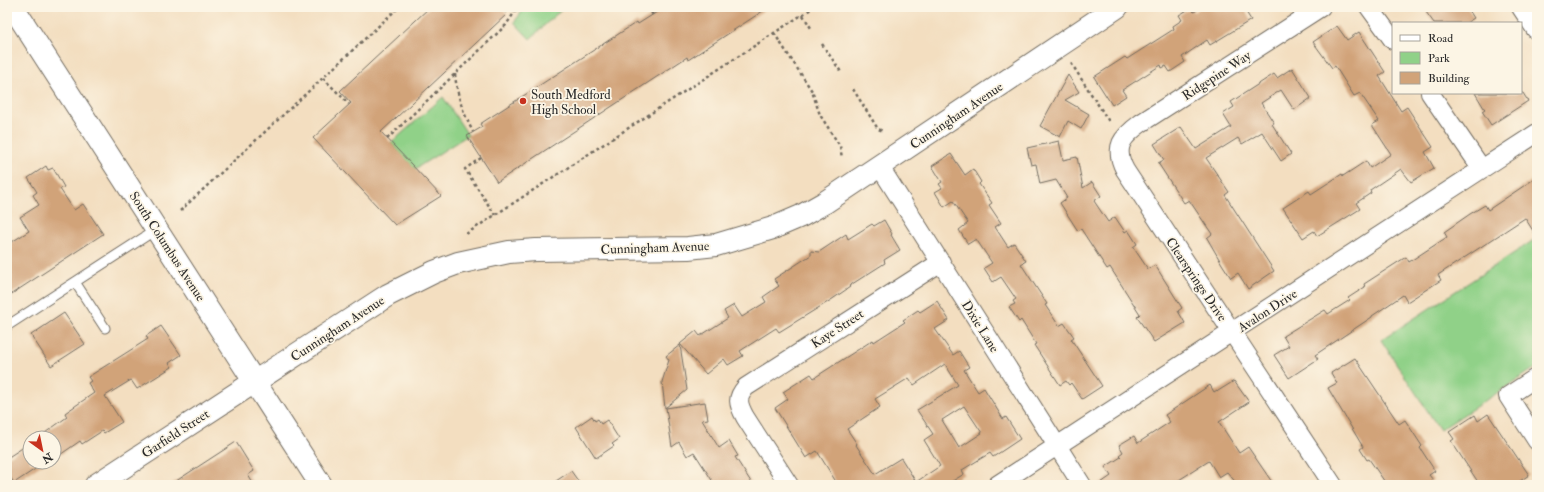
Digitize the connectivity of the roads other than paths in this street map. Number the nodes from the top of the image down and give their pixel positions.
1 (14, 7) edge
2 (1118, 7) edge
3 (1322, 7) edge
4 (1370, 7) edge
5 (1523, 7) edge
6 (1537, 28) edge
7 (1392, 39) edge
8 (1431, 94) edge
9 (1537, 133) edge
10 (1119, 151) joint
11 (880, 167) junction
12 (1482, 169) junction
13 (157, 229) junction
14 (941, 262) junction
15 (74, 282) junction
16 (7, 326) edge
17 (105, 328) dead end
18 (1233, 332) junction
19 (1537, 377) edge
20 (255, 381) junction
21 (1537, 441) edge
22 (1057, 446) junction
23 (96, 485) edge
24 (321, 485) edge
25 (789, 485) edge
26 (997, 485) edge
27 (1082, 485) edge
28 (1333, 485) edge

1 - 13 main road, South Columbus Avenue
2 - 11 main road, Cunningham Avenue
3 - 10 street, Ridgepine Way
4 - 7 street
5 - 6 main road
8 - 12 street
9 - 12 street, Avalon Drive
10 - 18 street, Clearsprings Drive
11 - 14 street, Dixie Lane
11 - 20 main road, Cunningham Avenue
12 - 18 street, Avalon Drive
13 - 15 lane
13 - 20 main road, South Columbus Avenue
14 - 22 street, Dixie Lane
14 - 25 street, Kaye Street
15 - 16 lane
15 - 17 lane
18 - 22 street, Avalon Drive
18 - 28 street, Clearsprings Drive
19 - 21 street
20 - 23 main road, Garfield Street
20 - 24 main road, South Columbus Avenue
22 - 26 street, Avalon Drive
22 - 27 street, Dixie Lane

